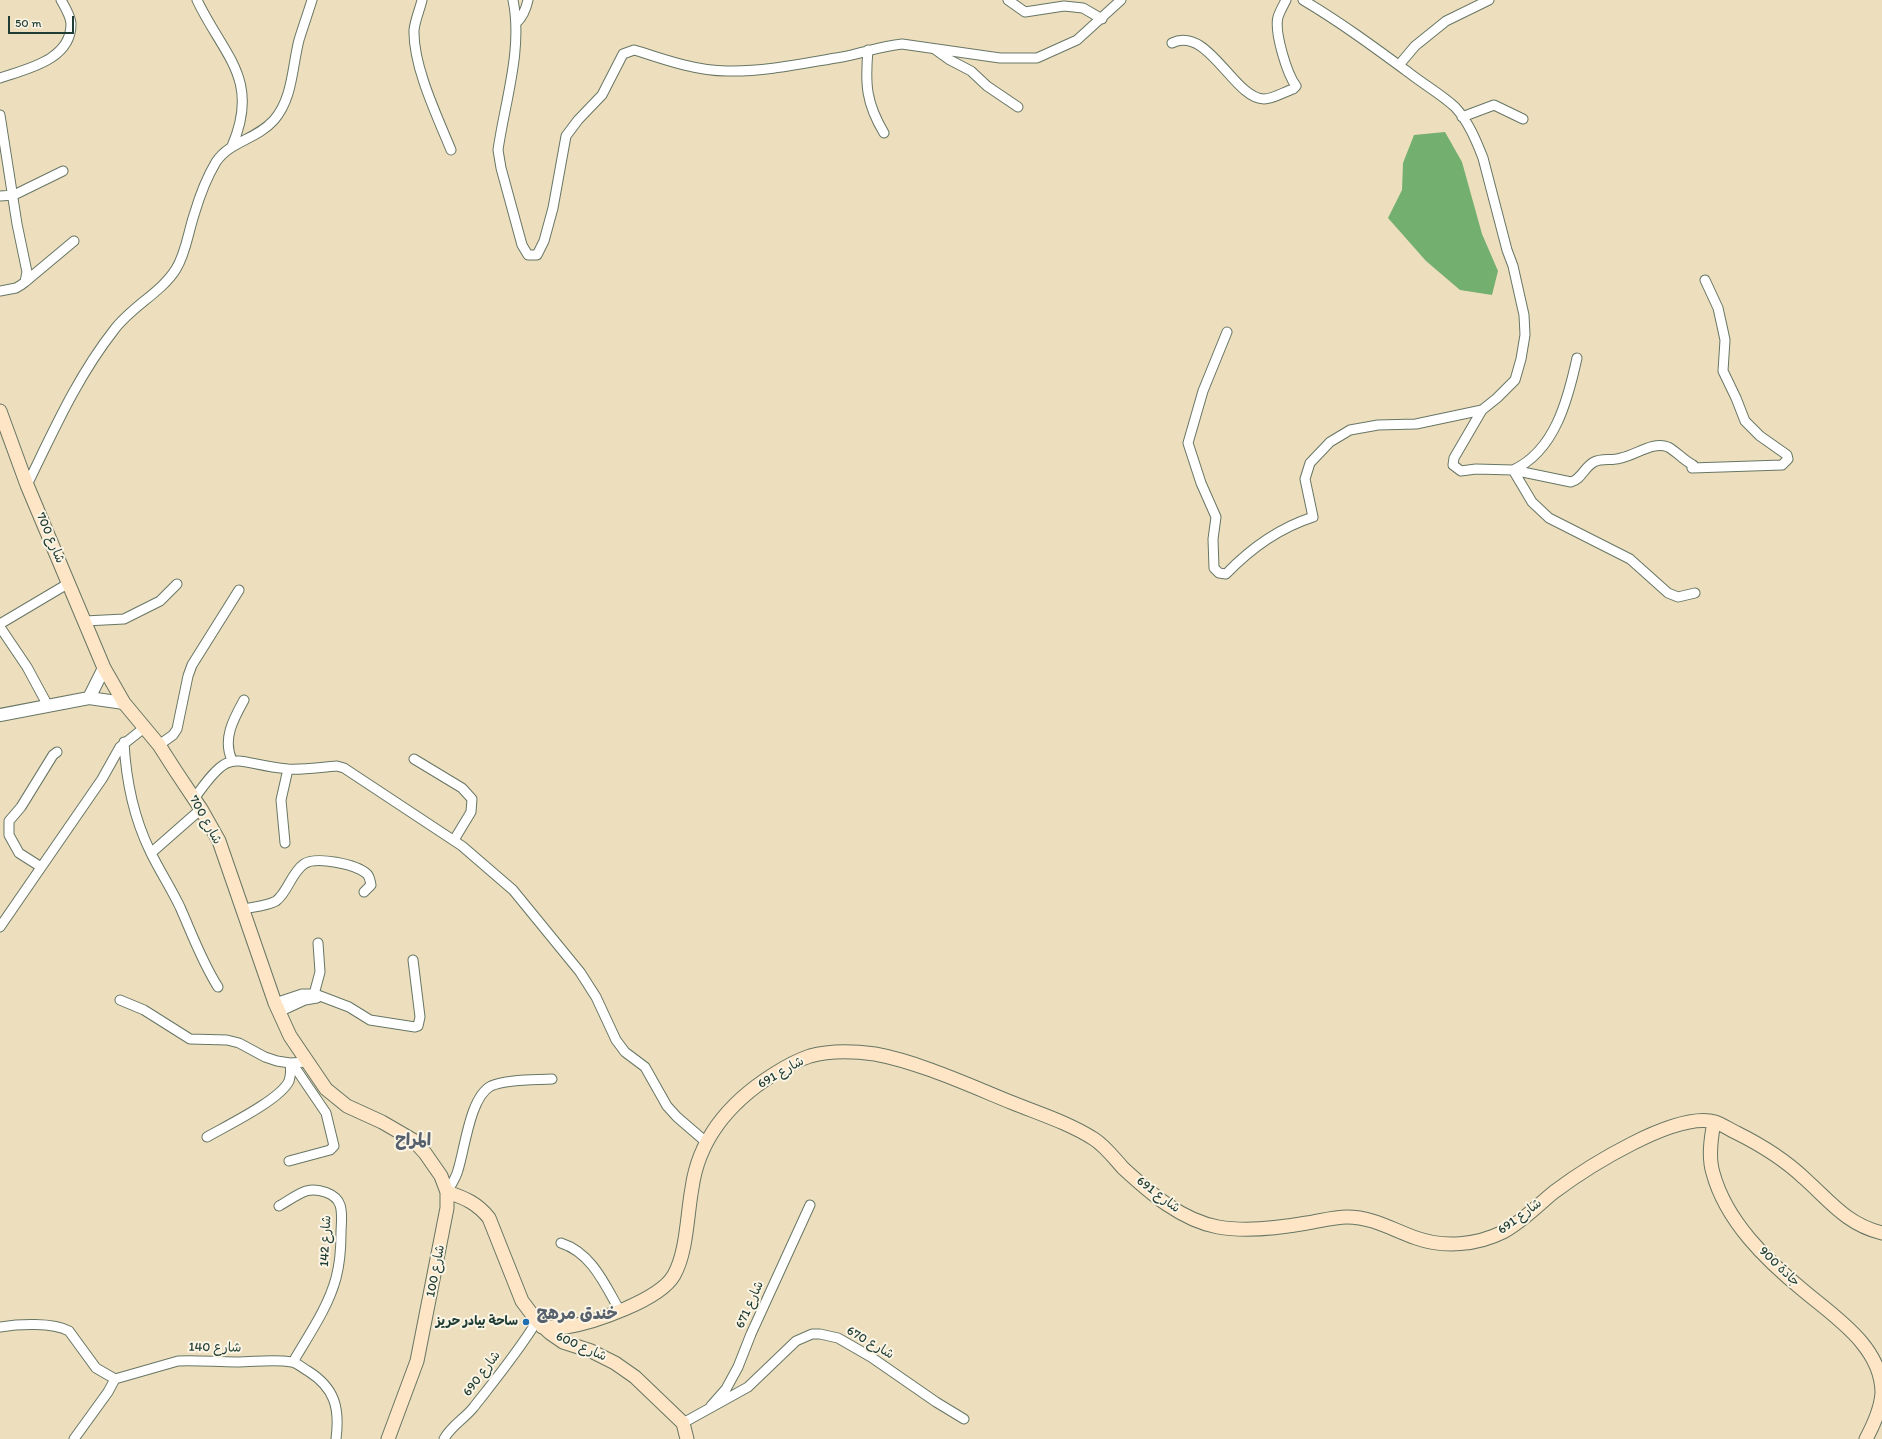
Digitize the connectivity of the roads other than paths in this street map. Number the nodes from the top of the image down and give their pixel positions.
1 (61, 0) edge
2 (197, 0) edge
3 (312, 0) edge
4 (422, 0) edge
5 (513, 0) edge
6 (528, 0) edge
7 (1008, 0) edge
8 (1121, 0) edge
9 (1286, 0) edge
10 (1303, 0) edge
11 (1489, 0) edge
12 (1102, 19) junction
13 (516, 23) junction
14 (1172, 43) dead end
15 (934, 48) junction
16 (868, 50) junction
17 (1399, 65) junction
18 (0, 78) edge
19 (1018, 107) dead end
20 (0, 115) edge
21 (1462, 117) junction
22 (1523, 119) dead end
23 (884, 134) dead end
24 (232, 146) junction
25 (451, 150) dead end
26 (63, 171) dead end
27 (14, 195) junction
28 (0, 196) edge
29 (74, 241) dead end
30 (1705, 280) dead end
31 (25, 282) junction
32 (0, 291) edge
33 (1227, 332) dead end
34 (1577, 358) dead end
35 (1482, 410) junction
36 (0, 411) edge
37 (1513, 470) junction
38 (27, 485) junction
39 (69, 583) junction
40 (178, 584) dead end
41 (239, 590) dead end
42 (1695, 593) dead end
43 (85, 621) junction
44 (0, 624) edge
45 (0, 627) edge
46 (104, 668) junction
47 (89, 698) junction
48 (244, 700) dead end
49 (124, 703) junction
50 (47, 704) junction
51 (0, 715) edge
52 (144, 728) junction
53 (124, 742) junction
54 (159, 745) junction
55 (58, 752) dead end
56 (414, 759) dead end
57 (232, 760) junction
58 (288, 769) junction
59 (198, 804) junction
60 (454, 840) junction
61 (285, 843) dead end
62 (151, 853) junction
63 (41, 867) junction
64 (364, 892) dead end
65 (243, 909) junction
66 (0, 927) edge
67 (318, 943) dead end
68 (413, 960) dead end
69 (218, 987) dead end
70 (316, 997) junction
71 (120, 1000) dead end
72 (277, 1008) junction
73 (307, 1062) junction
74 (291, 1063) junction
75 (552, 1078) dead end
76 (1714, 1122) junction
77 (207, 1137) dead end
78 (706, 1142) junction
79 (289, 1161) dead end
80 (447, 1192) junction
81 (810, 1205) dead end
82 (279, 1206) dead end
83 (1882, 1234) edge
84 (561, 1243) dead end
85 (620, 1311) junction
86 (539, 1324) junction
87 (0, 1327) edge
88 (293, 1362) junction
89 (114, 1379) junction
90 (708, 1410) junction
91 (964, 1419) dead end
92 (683, 1423) junction
93 (74, 1439) edge
94 (336, 1439) edge
95 (388, 1439) edge
96 (444, 1439) edge
97 (687, 1439) edge
98 (1866, 1439) edge

1 - 18 street
2 - 24 street
3 - 24 street
4 - 25 street
5 - 13 street
6 - 13 street
7 - 12 street
8 - 12 street
9 - 14 street
10 - 17 street
11 - 17 street
12 - 15 street
13 - 16 street
15 - 16 street
15 - 19 street
16 - 23 street
17 - 21 street
20 - 27 street
21 - 22 street
21 - 35 street
24 - 38 street
26 - 27 street
27 - 28 street
27 - 31 street
29 - 31 street
30 - 37 street
31 - 32 street
33 - 35 street
34 - 37 street
35 - 37 street
36 - 38 main road, شارع 700
37 - 42 street
38 - 39 main road, شارع 700
39 - 43 main road, شارع 700
39 - 44 street
40 - 43 street
41 - 54 street
43 - 46 main road, شارع 700
45 - 50 street
46 - 47 street
46 - 49 main road, شارع 700
47 - 49 street
47 - 50 street
48 - 57 street
49 - 52 main road, شارع 700
50 - 51 street
52 - 53 street
52 - 54 main road, شارع 700
53 - 62 street
53 - 63 street
54 - 59 main road, شارع 700
55 - 63 street
56 - 60 street
57 - 58 street
57 - 59 street
58 - 60 street
58 - 61 street
59 - 62 street
59 - 65 main road, شارع 700
60 - 78 street
62 - 69 street
63 - 66 street
64 - 65 street
65 - 72 main road, شارع 700
67 - 70 street
68 - 70 street
70 - 72 street
71 - 74 street
72 - 73 main road, شارع 700
73 - 74 street
73 - 80 main road, شارع 700
74 - 77 street
74 - 79 street
75 - 80 street
76 - 78 main road, شارع 691
76 - 83 main road, شارع 691
76 - 98 main road, جادة 900
78 - 85 main road, شارع 691
80 - 86 main road, شارع 600
80 - 95 main road, شارع 100
81 - 90 street, شارع 671
82 - 88 street, شارع 142
84 - 85 street
85 - 86 main road, شارع 691
86 - 92 main road, شارع 600
86 - 96 street, شارع 690
87 - 89 street
88 - 89 street, شارع 140
88 - 94 street
89 - 93 street
90 - 91 street, شارع 670
90 - 92 street, شارع 670
92 - 97 main road

